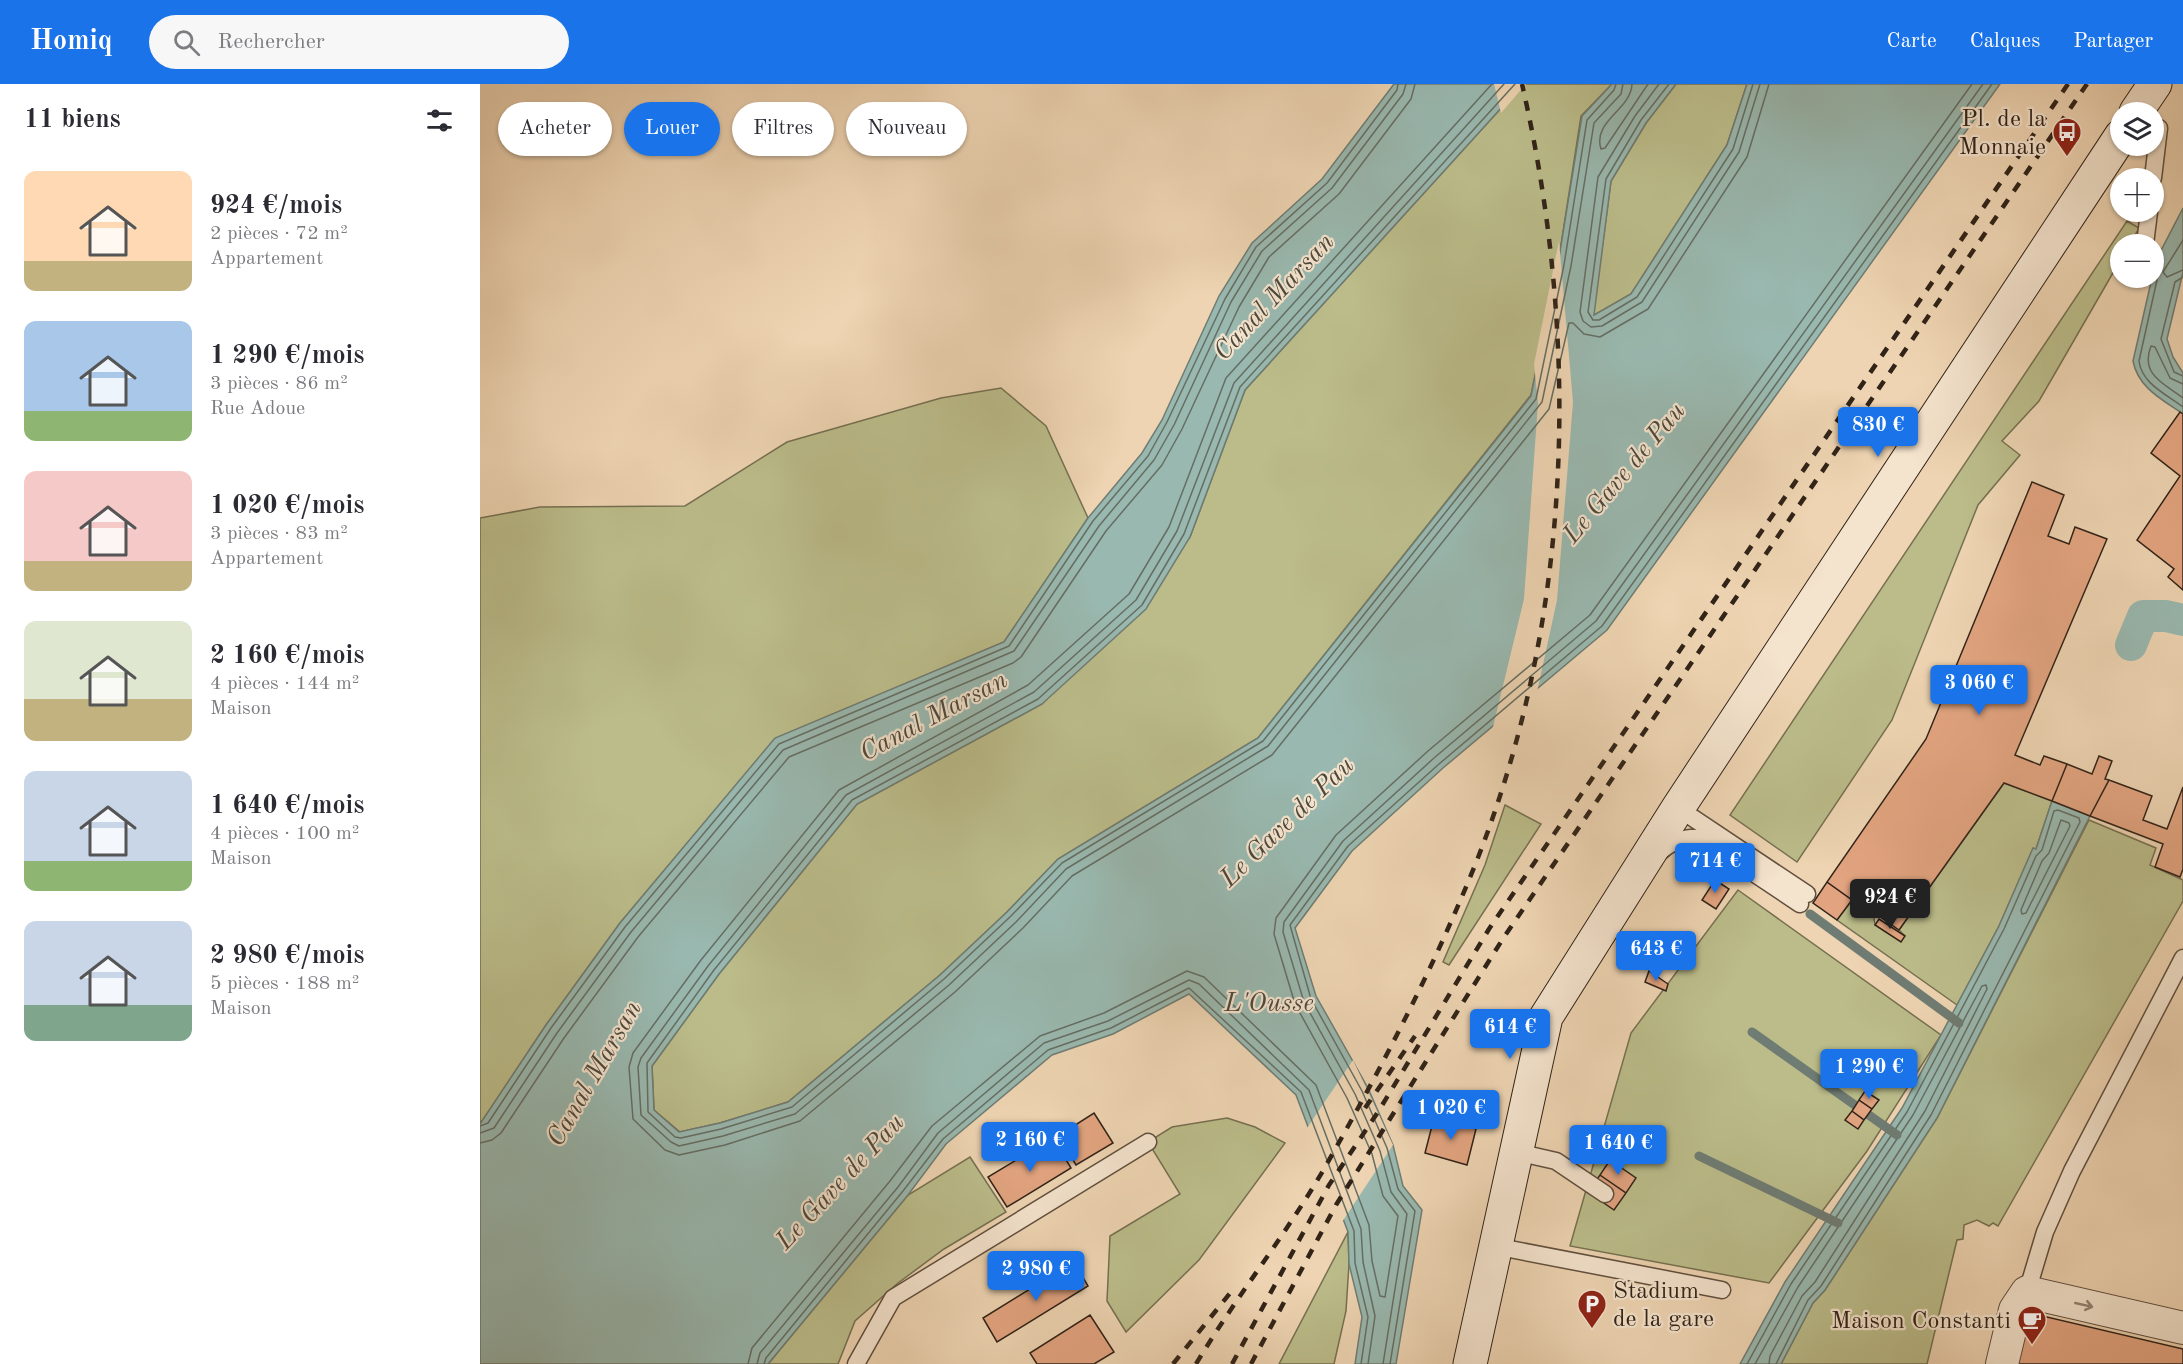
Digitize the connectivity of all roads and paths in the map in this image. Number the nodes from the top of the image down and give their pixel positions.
1 (2155, 84) edge
2 (2152, 102) edge
3 (2110, 153) edge
4 (1678, 808) junction
5 (1640, 870) junction
6 (2183, 958) edge
7 (1148, 1142) dead end
8 (1516, 1152) junction
9 (1605, 1194) dead end
10 (1494, 1246) junction
11 (1722, 1290) dead end
12 (2026, 1292) junction
13 (2183, 1328) edge
14 (856, 1364) edge
15 (1470, 1364) edge
16 (2002, 1364) edge

1 - 2 main road
3 - 4 main road
4 - 5 main road
4 - 5 lane
5 - 8 main road
6 - 12 lane
7 - 14 lane
8 - 9 lane
8 - 10 main road
10 - 11 lane
10 - 15 main road
12 -> 13 street
12 - 16 street

